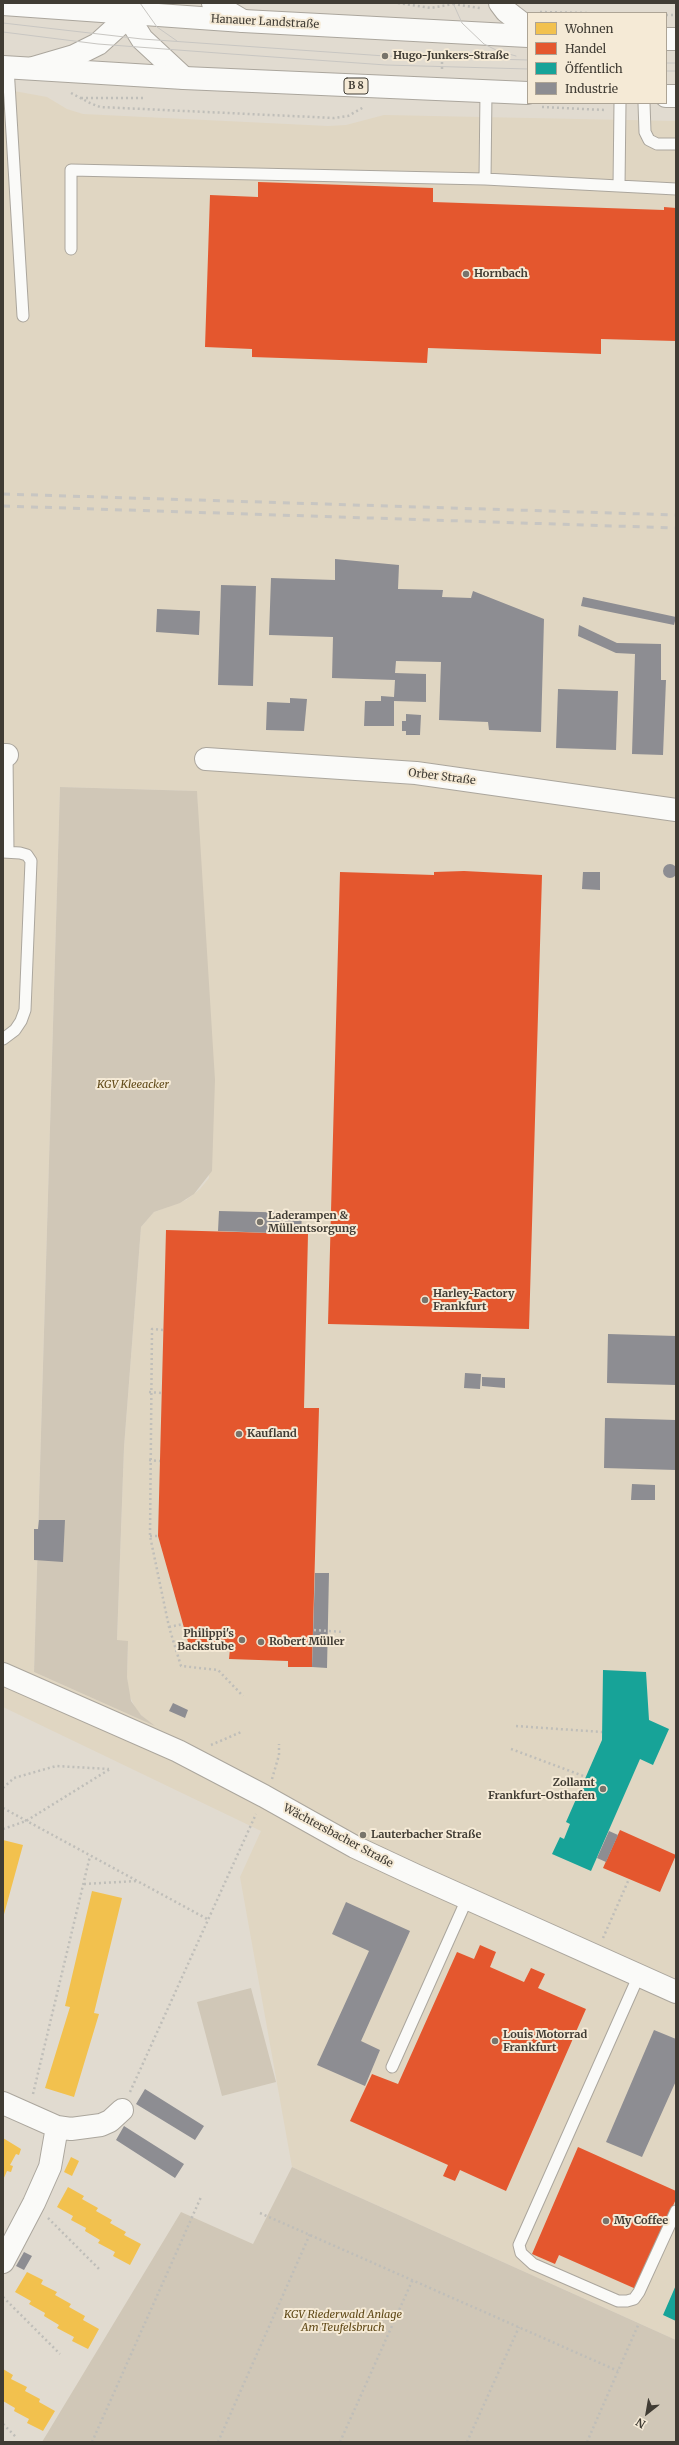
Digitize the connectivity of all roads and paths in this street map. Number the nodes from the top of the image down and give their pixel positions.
1 (213, 3) edge
2 (398, 3) edge
3 (455, 3) edge
4 (500, 3) edge
5 (10, 4) edge
6 (127, 7) edge
7 (442, 7) junction
8 (527, 18) edge
9 (243, 21) junction
10 (442, 32) junction
11 (527, 36) edge
12 (5, 67) edge
13 (30, 69) junction
14 (184, 78) junction
15 (441, 90) junction
16 (486, 92) junction
17 (527, 93) edge
18 (81, 98) dead end
19 (149, 98) dead end
20 (620, 104) edge
21 (644, 104) edge
22 (676, 144) edge
23 (486, 180) junction
24 (619, 186) junction
25 (676, 189) edge
26 (71, 249) dead end
27 (23, 316) dead end
28 (5, 755) edge
29 (206, 759) dead end
30 (676, 810) edge
31 (5, 852) edge
32 (3, 1039) edge
33 (163, 1330) dead end
34 (150, 1392) junction
35 (162, 1393) dead end
36 (150, 1460) junction
37 (160, 1461) dead end
38 (150, 1536) junction
39 (158, 1536) dead end
40 (183, 1624) dead end
41 (169, 1627) junction
42 (314, 1630) dead end
43 (344, 1632) dead end
44 (3, 1674) edge
45 (243, 1696) dead end
46 (516, 1726) dead end
47 (602, 1732) dead end
48 (279, 1744) dead end
49 (511, 1749) dead end
50 (586, 1777) dead end
51 (3, 1788) edge
52 (264, 1796) junction
53 (3, 1808) edge
54 (26, 1821) junction
55 (3, 1829) edge
56 (90, 1856) junction
57 (629, 1879) dead end
58 (137, 1881) junction
59 (84, 1884) junction
60 (467, 1898) junction
61 (209, 1920) junction
62 (597, 1956) junction
63 (639, 1975) junction
64 (676, 1992) edge
65 (392, 2067) dead end
66 (3, 2103) edge
67 (122, 2110) joint
68 (27, 2116) junction
69 (57, 2128) junction
70 (201, 2197) dead end
71 (34, 2203) junction
72 (676, 2211) edge
73 (260, 2213) dead end
74 (310, 2234) junction
75 (3, 2262) edge
76 (100, 2270) dead end
77 (413, 2279) junction
78 (3, 2297) edge
79 (640, 2323) dead end
80 (519, 2327) junction
81 (60, 2354) dead end
82 (618, 2371) junction
83 (3, 2424) edge
84 (16, 2437) dead end
85 (92, 2442) edge
86 (218, 2442) edge
87 (340, 2442) edge
88 (467, 2442) edge
89 (587, 2442) edge

1 - 9 street
2 - 7 path
3 - 7 path
4 - 8 street
5 - 6 street, Hanauer Landstraße
6 - 9 street, Hanauer Landstraße
6 - 13 street
6 - 14 street
7 - 10 path
9 - 10 street, Hanauer Landstraße
10 - 11 street, Hanauer Landstraße
10 - 15 path
12 - 13 street, B 8
12 - 27 lane
13 - 14 street, B 8
14 - 15 street, B 8
15 - 16 street, B 8
16 - 17 street, B 8
16 - 23 lane
18 - 19 path
20 - 24 lane
21 - 22 lane
23 - 24 lane
23 - 26 lane
24 - 25 lane
28 - 31 lane
29 - 30 street, Orber Straße
31 - 32 lane
33 - 34 path
34 - 35 path
34 - 36 path
36 - 37 path
36 - 38 path
38 - 39 path
38 - 41 path
40 - 41 path
41 - 45 path
42 - 43 path
44 - 52 street, Wächtersbacher Straße
46 - 47 path
48 - 52 path
49 - 50 path
51 - 54 path
52 - 60 street, Wächtersbacher Straße
52 - 61 path
53 - 54 path
54 - 55 path
54 - 56 path
56 - 58 path
56 - 59 path
57 - 62 path
58 - 59 path
58 - 61 path
59 - 68 path
60 - 62 street, Wächtersbacher Straße
60 - 65 lane
61 - 67 path
62 - 63 street, Wächtersbacher Straße
63 - 64 street, Wächtersbacher Straße
63 - 72 lane
66 - 68 street
67 - 69 street
68 - 69 street
69 - 71 street
70 - 85 path
71 - 75 street
71 - 76 path
73 - 74 path
74 - 77 path
74 - 86 path
77 - 80 path
77 - 87 path
78 - 81 path
79 - 82 path
80 - 82 path
80 - 88 path
82 - 89 path
83 - 84 path

